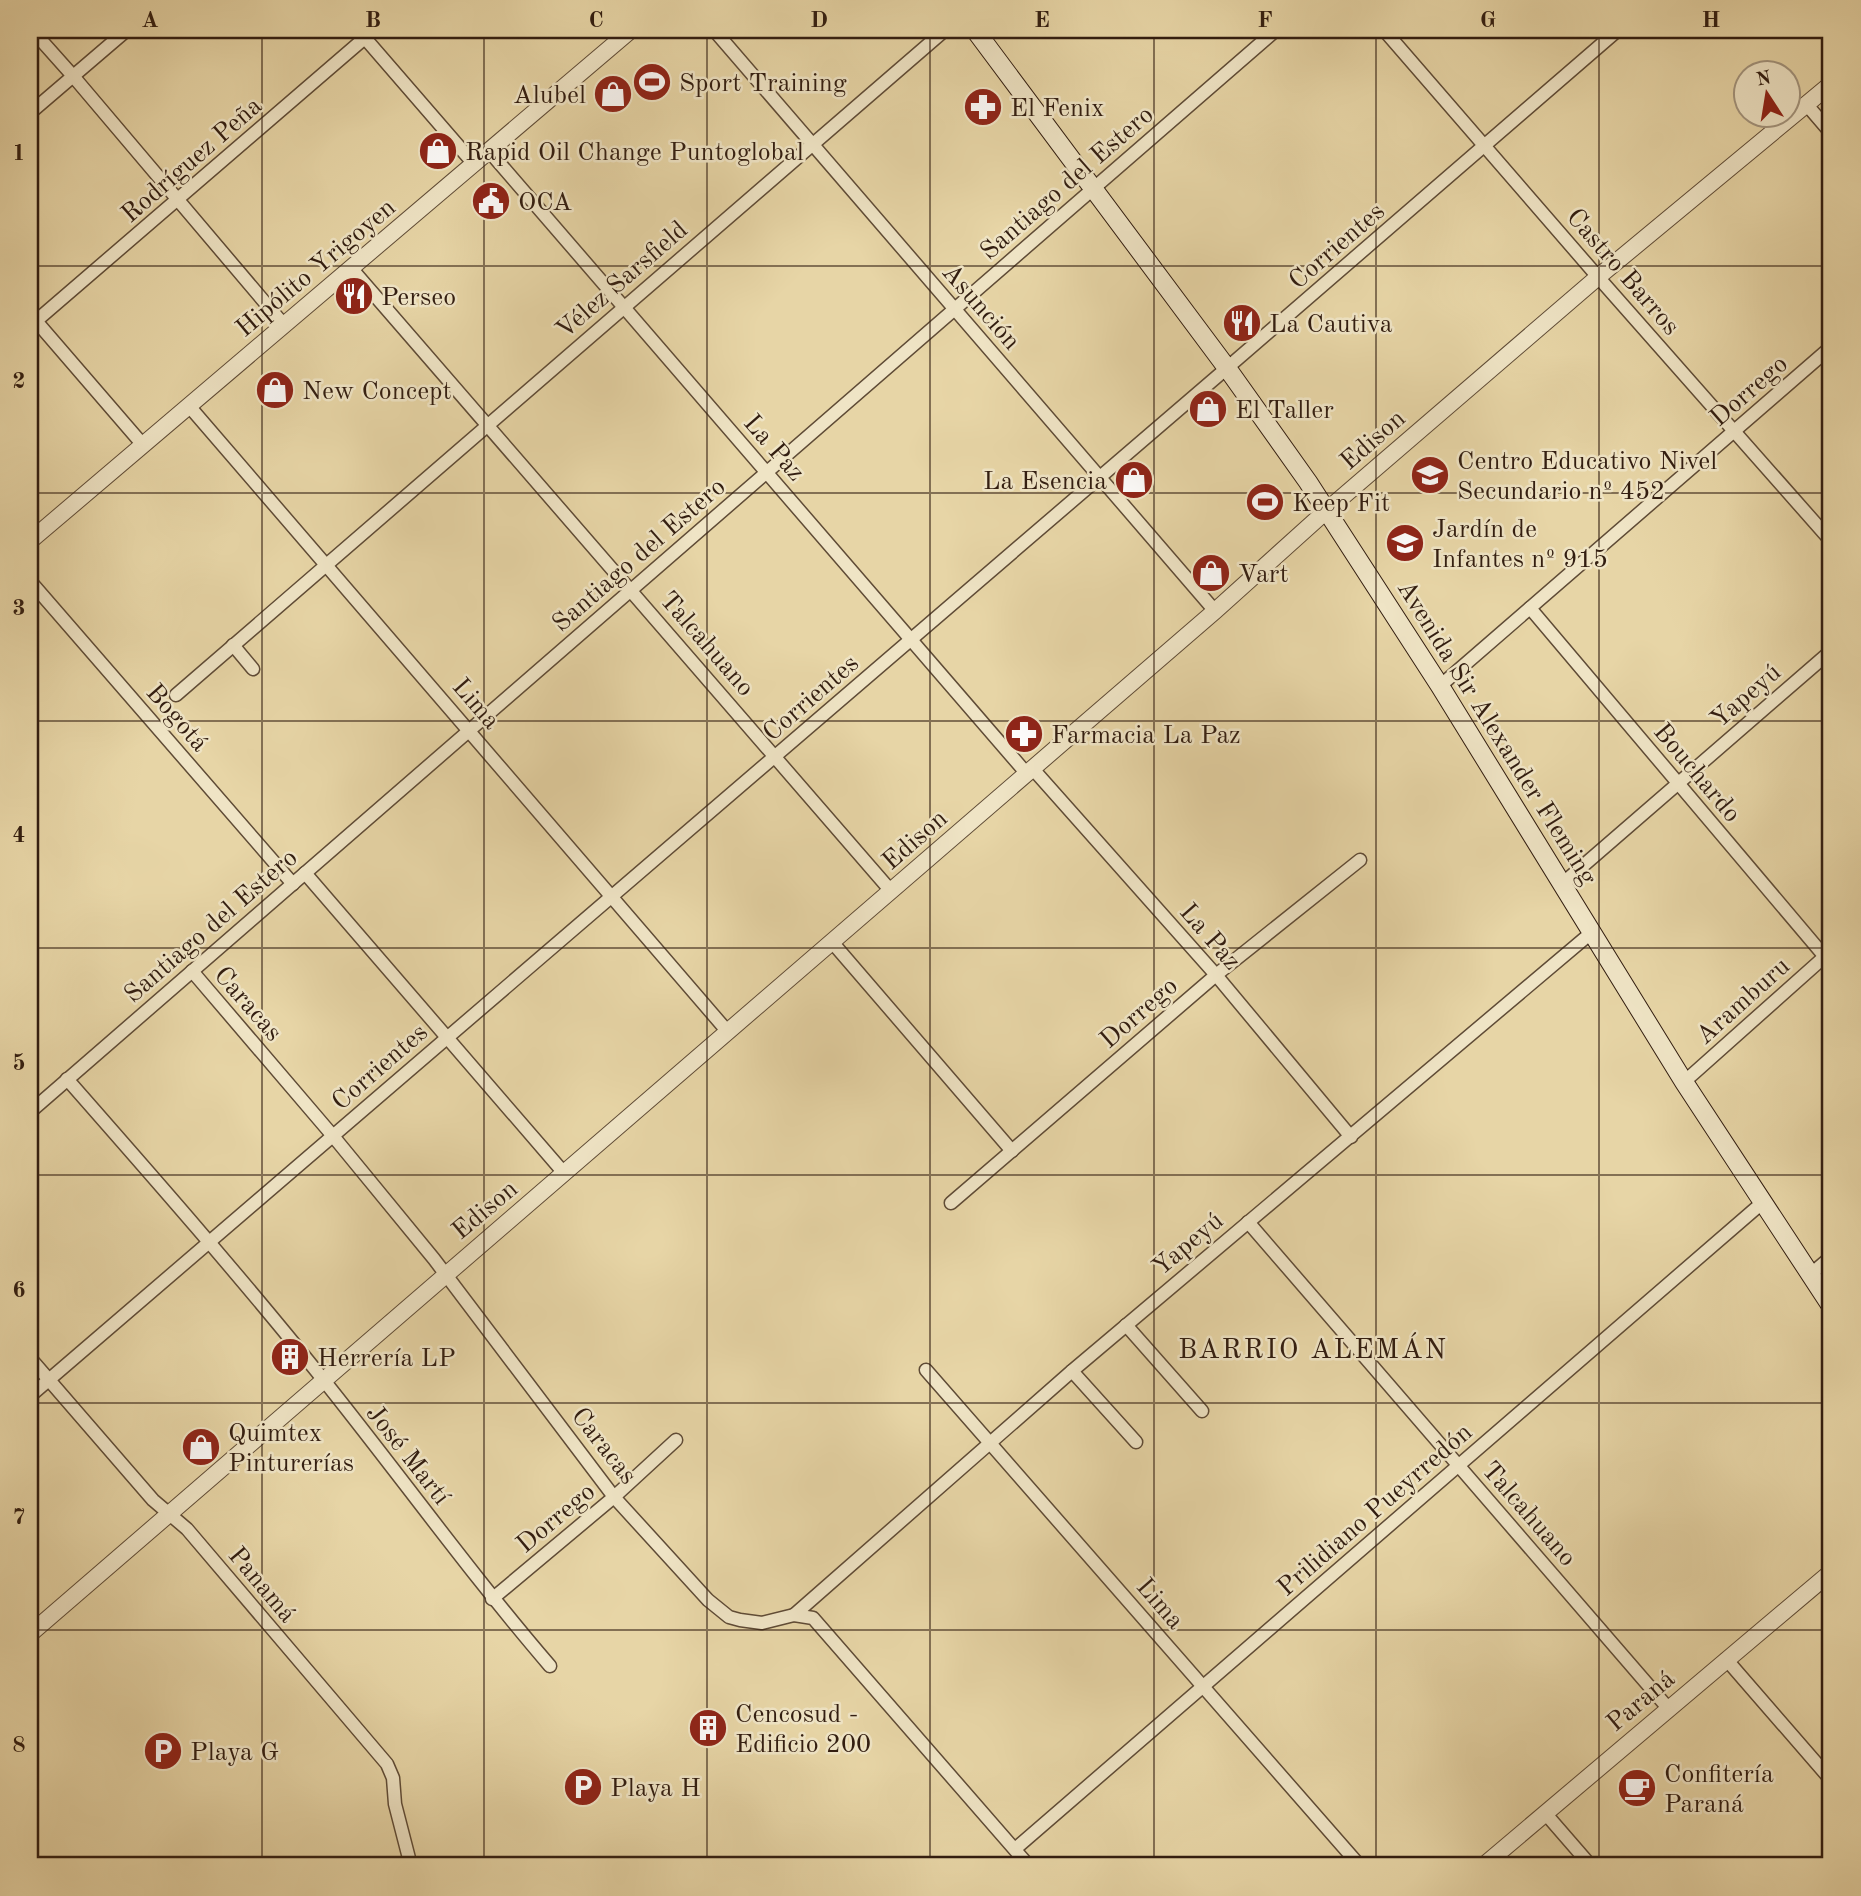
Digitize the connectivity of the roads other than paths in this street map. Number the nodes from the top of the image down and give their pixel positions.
1 (32, 30) edge
2 (127, 30) edge
3 (631, 30) edge
4 (714, 30) edge
5 (945, 30) edge
6 (975, 30) edge
7 (1276, 30) edge
8 (1384, 30) edge
9 (1618, 30) edge
10 (365, 32) edge
11 (74, 76) junction
12 (1831, 84) edge
13 (1807, 105) junction
14 (30, 113) edge
15 (1831, 133) edge
16 (813, 144) junction
17 (1485, 146) junction
18 (489, 151) junction
19 (474, 164) junction
20 (1093, 188) junction
21 (178, 201) junction
22 (351, 268) junction
23 (1598, 277) junction
24 (624, 307) junction
25 (955, 309) junction
26 (33, 318) edge
27 (284, 325) junction
28 (1831, 347) edge
29 (1227, 368) junction
30 (189, 406) junction
31 (488, 424) junction
32 (1735, 430) junction
33 (143, 445) junction
34 (766, 472) junction
35 (1100, 478) junction
36 (1326, 511) junction
37 (30, 541) edge
38 (1831, 541) edge
39 (327, 564) junction
40 (30, 581) edge
41 (631, 590) junction
42 (1530, 608) junction
43 (1215, 611) junction
44 (911, 640) junction
45 (233, 645) junction
46 (1831, 651) edge
47 (253, 669) dead end
48 (1440, 686) junction
49 (176, 695) dead end
50 (470, 730) junction
51 (775, 756) junction
52 (1030, 771) junction
53 (1678, 783) junction
54 (1360, 860) dead end
55 (305, 873) junction
56 (293, 884) junction
57 (1562, 884) junction
58 (891, 891) junction
59 (612, 896) junction
60 (1591, 933) junction
61 (832, 942) junction
62 (1829, 957) edge
63 (192, 971) junction
64 (1216, 975) junction
65 (729, 1031) junction
66 (447, 1038) junction
67 (68, 1079) junction
68 (1684, 1082) junction
69 (30, 1112) edge
70 (333, 1136) junction
71 (1351, 1137) junction
72 (1012, 1151) junction
73 (564, 1173) junction
74 (951, 1203) dead end
75 (1762, 1203) junction
76 (1248, 1222) junction
77 (210, 1241) junction
78 (1831, 1257) edge
79 (445, 1274) junction
80 (1811, 1274) junction
81 (1831, 1307) edge
82 (1126, 1325) junction
83 (30, 1358) edge
84 (926, 1370) dead end
85 (1072, 1371) junction
86 (49, 1380) junction
87 (324, 1380) junction
88 (30, 1396) edge
89 (1202, 1411) dead end
90 (676, 1440) dead end
91 (1136, 1441) dead end
92 (990, 1444) junction
93 (1459, 1466) junction
94 (614, 1497) junction
95 (168, 1513) junction
96 (1831, 1572) edge
97 (492, 1599) junction
98 (794, 1615) junction
99 (30, 1634) edge
100 (1726, 1659) junction
101 (550, 1666) dead end
102 (1204, 1686) junction
103 (1668, 1708) junction
104 (1831, 1780) edge
105 (1545, 1813) junction
106 (1015, 1849) junction
107 (411, 1866) edge
108 (1030, 1866) edge
109 (1360, 1866) edge
110 (1483, 1866) edge
111 (1591, 1866) edge

1 - 11 street
2 - 11 street
3 - 18 street, Hipólito Yrigoyen
4 - 16 street, Asunción
5 - 16 street, Vélez Sarsfield
6 - 20 main road, Avenida Sir Alexander Fleming
7 - 20 street, Santiago del Estero
8 - 17 street, Castro Barros
9 - 17 street, Corrientes
10 - 19 street
10 - 21 street, Rodríguez Peña
11 - 14 street
11 - 21 street
12 - 13 street, Edison
13 - 15 street
13 - 23 street, Edison
16 - 24 street, Vélez Sarsfield
16 - 25 street, Asunción
17 - 23 street, Castro Barros
17 - 29 street, Corrientes
18 - 19 street, Hipólito Yrigoyen
18 - 24 street, La Paz
19 - 22 street, Hipólito Yrigoyen
20 - 25 street, Santiago del Estero
20 - 29 main road, Avenida Sir Alexander Fleming
21 - 26 street, Rodríguez Peña
21 - 27 street
22 - 27 street, Hipólito Yrigoyen
22 - 31 street, Talcahuano
23 - 32 street, Castro Barros
23 - 36 street, Edison
24 - 31 street, Vélez Sarsfield
24 - 34 street, La Paz
25 - 34 street, Santiago del Estero
25 - 35 street, Asunción
26 - 33 street
27 - 30 street, Hipólito Yrigoyen
28 - 32 street, Dorrego
29 - 35 street, Corrientes
29 - 36 main road, Avenida Sir Alexander Fleming
30 - 33 street, Hipólito Yrigoyen
30 - 39 street, Lima
31 - 39 street, Vélez Sarsfield
31 - 41 street, Talcahuano
32 - 38 street, Castro Barros
32 - 42 street, Dorrego
33 - 37 street, Hipólito Yrigoyen
34 - 41 street, Santiago del Estero
34 - 44 street, La Paz
35 - 43 street, Asunción
35 - 44 street, Corrientes
36 - 43 street, Edison
36 - 48 main road, Avenida Sir Alexander Fleming
39 - 45 street, Vélez Sarsfield
39 - 50 street, Lima
40 - 56 street, Bogotá
41 - 50 street, Santiago del Estero
41 - 51 street, Talcahuano
42 - 48 street, Dorrego
42 - 53 street, Bouchardo
43 - 52 street, Edison
44 - 51 street, Corrientes
44 - 52 street, La Paz
45 - 47 street
45 - 49 street, Vélez Sarsfield
46 - 53 street, Yapeyú
48 - 57 main road, Avenida Sir Alexander Fleming
50 - 55 street, Santiago del Estero
50 - 59 street, Lima
51 - 58 street, Talcahuano
51 - 59 street, Corrientes
52 - 58 street, Edison
52 - 64 street, La Paz
53 - 57 street, Yapeyú
53 - 62 street, Bouchardo
54 - 64 street, Dorrego
55 - 56 street, Santiago del Estero
55 - 66 street
56 - 63 street, Santiago del Estero
57 - 60 main road, Avenida Sir Alexander Fleming
58 - 61 street, Edison
59 - 65 street, Lima
59 - 66 street, Corrientes
60 - 68 main road, Avenida Sir Alexander Fleming
60 - 71 street, Yapeyú
61 - 65 street, Edison
61 - 72 street
62 - 68 street, Aramburu
63 - 67 street, Santiago del Estero
63 - 70 street, Caracas
64 - 71 street, La Paz
64 - 72 street, Dorrego
65 - 73 street, Edison
66 - 70 street, Corrientes
66 - 73 street
67 - 69 street, Santiago del Estero
67 - 77 street, José Martí
68 - 75 main road, Avenida Sir Alexander Fleming
70 - 77 street, Corrientes
70 - 79 street, Caracas
71 - 76 street, Yapeyú
72 - 74 street, Dorrego
73 - 79 street, Edison
75 - 80 main road, Avenida Sir Alexander Fleming
75 - 93 street, Prilidiano Pueyrredón
76 - 82 street, Yapeyú
76 - 93 street, Talcahuano
77 - 86 street, Corrientes
77 - 87 street, José Martí
78 - 80 street
79 - 87 street, Edison
79 - 94 street, Caracas
80 - 81 main road, Avenida Sir Alexander Fleming
82 - 85 street, Yapeyú
82 - 89 street
83 - 86 street, Panamá
84 - 92 street, Lima
85 - 91 street
85 - 92 street, Yapeyú
86 - 88 street, Corrientes
86 - 95 street, Panamá
87 - 95 street, Edison
87 - 97 street, José Martí
90 - 94 street, Dorrego
92 - 98 street, Yapeyú
92 - 102 street, Lima
93 - 102 street, Prilidiano Pueyrredón
93 - 103 street, Talcahuano
94 - 97 street, Dorrego
94 - 98 street, Caracas
95 - 99 street, Edison
95 - 107 street, Panamá
96 - 100 street, Paraná
97 - 101 street, José Martí
98 - 106 street
100 - 103 street, Paraná
100 - 104 street
102 - 106 street, Prilidiano Pueyrredón
102 - 109 street, Lima
103 - 105 street, Paraná
105 - 110 street, Paraná
105 - 111 street
106 - 108 street

